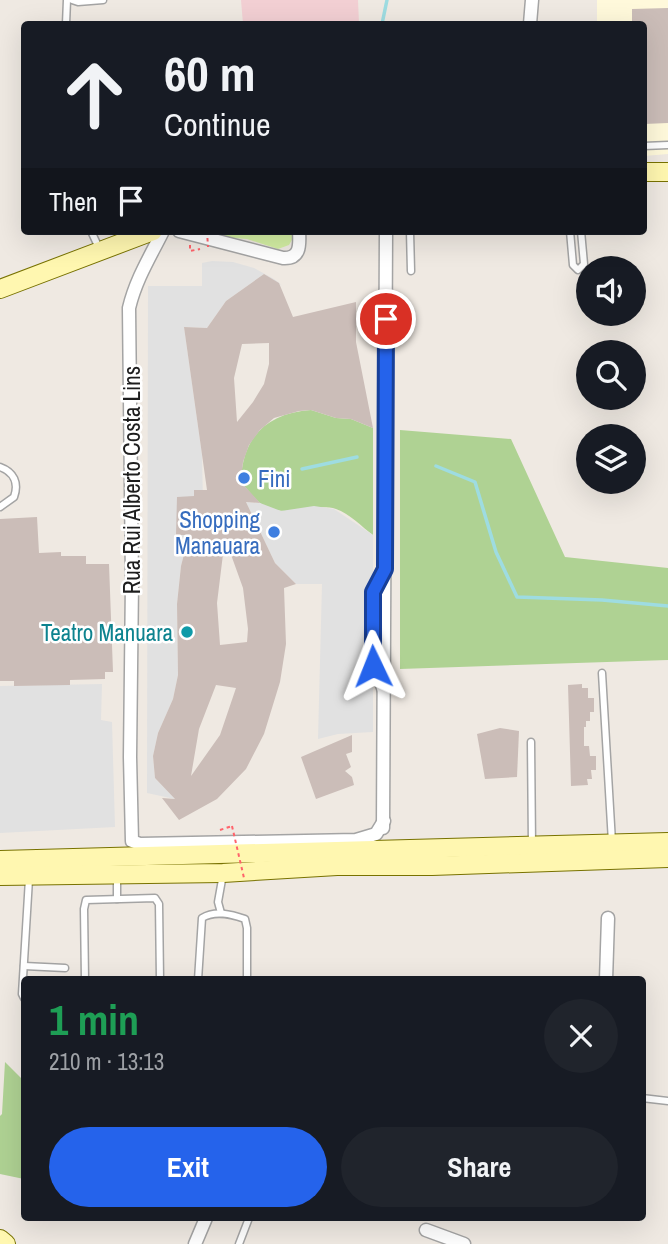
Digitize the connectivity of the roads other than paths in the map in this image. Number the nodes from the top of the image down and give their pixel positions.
1 (70, 0) edge
2 (103, 0) edge
3 (532, 0) edge
4 (66, 21) edge
5 (530, 21) edge
6 (668, 145) edge
7 (647, 146) edge
8 (647, 172) edge
9 (668, 172) edge
10 (94, 235) edge
11 (142, 235) edge
12 (161, 235) edge
13 (194, 235) edge
14 (299, 235) edge
15 (386, 235) edge
16 (410, 235) edge
17 (570, 235) edge
18 (581, 235) edge
19 (100, 250) junction
20 (411, 271) dead end
21 (0, 289) edge
22 (0, 467) edge
23 (0, 507) edge
24 (602, 673) dead end
25 (531, 742) dead end
26 (384, 821) junction
27 (257, 841) junction
28 (668, 842) edge
29 (612, 844) junction
30 (321, 846) junction
31 (532, 846) junction
32 (382, 849) junction
33 (274, 853) junction
34 (668, 858) edge
35 (0, 860) edge
36 (223, 873) junction
37 (116, 874) junction
38 (0, 876) edge
39 (29, 876) junction
40 (117, 899) junction
41 (221, 913) junction
42 (608, 918) dead end
43 (24, 966) junction
44 (65, 968) dead end
45 (23, 976) edge
46 (85, 976) edge
47 (160, 976) edge
48 (198, 976) edge
49 (247, 976) edge
50 (606, 976) edge
51 (646, 1098) edge
52 (668, 1101) edge
53 (205, 1221) edge
54 (248, 1221) edge
55 (426, 1230) dead end
56 (0, 1239) edge
57 (6, 1244) edge
58 (195, 1244) edge
59 (239, 1244) edge
60 (464, 1244) edge

1 - 2 lane
1 - 4 lane
3 - 5 street
6 - 7 lane
8 - 9 main road
10 - 19 lane
11 - 19 main road
12 - 27 street, Rua Rui Alberto Costa Lins
13 - 14 street
15 - 26 street
16 - 20 lane
17 - 18 lane
19 - 21 main road
22 - 23 lane
24 - 29 lane
25 - 31 lane
26 - 30 street
26 - 32 street
27 - 30 street
27 - 33 main road
28 - 29 main road
29 - 31 main road
30 - 32 main road
30 - 33 main road
31 - 32 main road
33 - 35 main road
34 - 36 main road
36 - 37 main road
36 - 41 lane
37 - 39 main road
37 - 40 lane
38 - 39 main road
39 - 43 lane
40 - 46 lane
40 - 47 lane
41 - 48 lane
41 - 49 lane
42 - 50 street
43 - 44 lane
43 - 45 lane
51 - 52 lane
53 - 58 street
54 - 59 lane
55 - 60 street
56 - 57 main road

